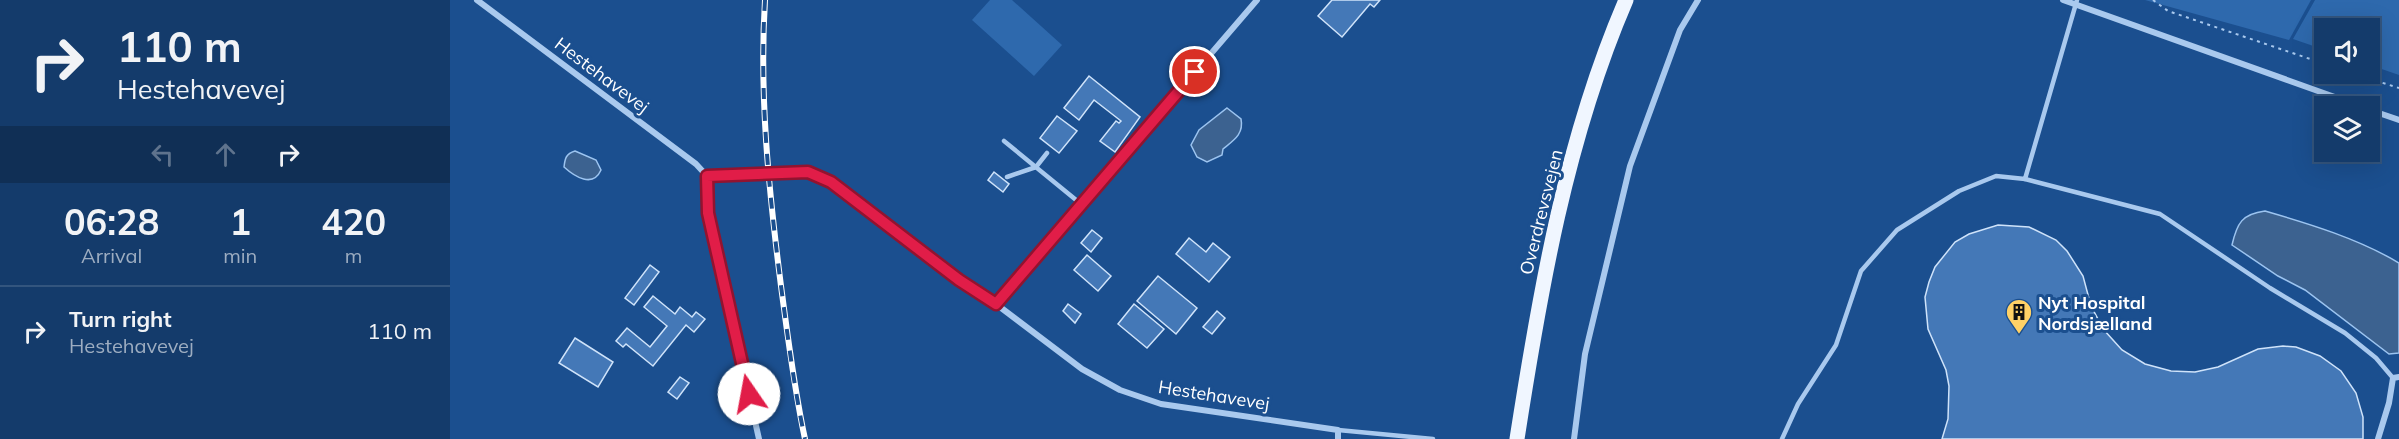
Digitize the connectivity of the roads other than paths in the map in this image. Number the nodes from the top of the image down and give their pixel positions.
1 (477, 0) edge
2 (1257, 0) edge
3 (1626, 0) edge
4 (1698, 0) edge
5 (2063, 0) edge
6 (2076, 2) edge
7 (2333, 96) edge
8 (2380, 113) edge
9 (2399, 120) edge
10 (1004, 141) dead end
11 (1047, 153) dead end
12 (1036, 167) junction
13 (707, 176) junction
14 (1007, 177) dead end
15 (2025, 179) junction
16 (1081, 204) junction
17 (996, 304) junction
18 (2396, 378) edge
19 (1338, 430) junction
20 (759, 439) edge
21 (1338, 439) edge
22 (1433, 439) edge
23 (1517, 439) edge
24 (1574, 439) edge
25 (1782, 439) edge
26 (2378, 439) edge

1 - 13 street, Hestehavevej
2 - 16 street
3 - 23 main road, Overdrevsvejen
4 - 24 street
5 - 6 street
6 - 7 street
6 - 15 lane
8 - 9 street
10 - 12 lane
11 - 12 lane
12 - 14 lane
12 - 16 lane
13 - 17 street, Hestehavevej
13 - 20 street
15 - 18 lane
15 - 25 lane
16 - 17 street
17 - 19 street, Hestehavevej
18 - 26 street
19 - 21 street
19 - 22 lane

